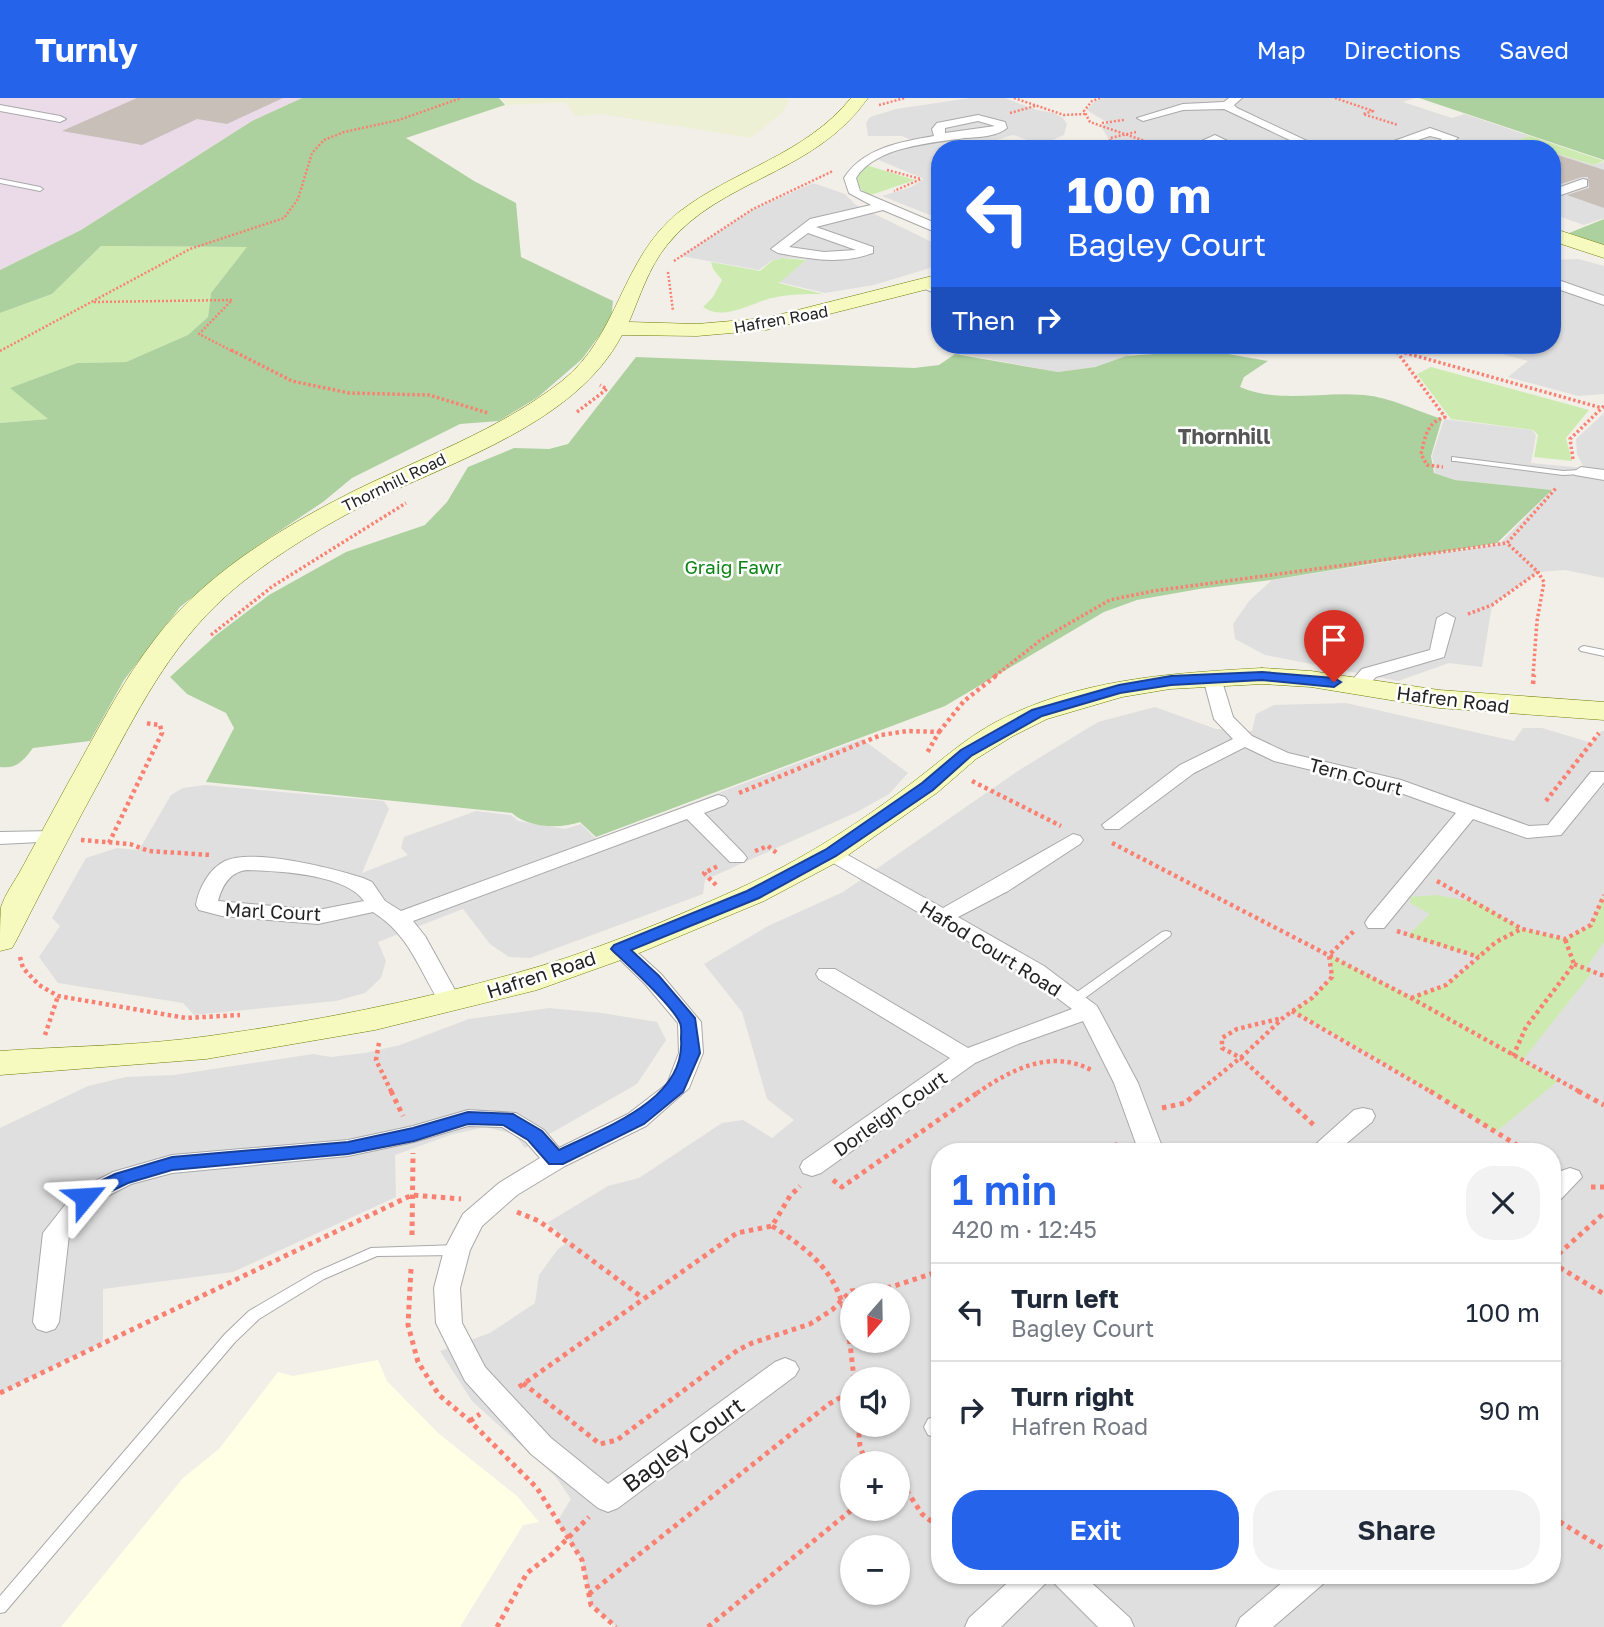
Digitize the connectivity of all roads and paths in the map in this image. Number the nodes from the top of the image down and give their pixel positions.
1 (461, 98) edge
2 (1014, 98) edge
3 (1100, 98) edge
4 (1335, 98) edge
5 (861, 100) edge
6 (1231, 102) edge
7 (0, 108) edge
8 (1085, 114) junction
9 (1143, 118) joint
10 (60, 119) dead end
11 (1099, 124) junction
12 (1425, 133) junction
13 (945, 139) dead end
14 (940, 140) edge
15 (1143, 140) edge
16 (1302, 140) edge
17 (1405, 140) edge
18 (1449, 140) edge
19 (931, 142) edge
20 (0, 181) edge
21 (1583, 183) dead end
22 (40, 189) dead end
23 (1561, 191) edge
24 (882, 206) junction
25 (931, 225) edge
26 (806, 228) junction
27 (1561, 239) edge
28 (778, 249) junction
29 (1604, 252) edge
30 (762, 260) dead end
31 (931, 286) edge
32 (1561, 286) edge
33 (1604, 301) edge
34 (94, 302) junction
35 (618, 328) junction
36 (0, 351) edge
37 (1398, 354) edge
38 (1404, 354) edge
39 (604, 379) dead end
40 (592, 389) dead end
41 (1603, 408) edge
42 (490, 414) dead end
43 (1455, 459) joint
44 (1581, 472) junction
45 (1604, 475) edge
46 (415, 497) dead end
47 (1507, 543) junction
48 (1538, 572) junction
49 (1446, 618) joint
50 (206, 638) dead end
51 (1584, 649) dead end
52 (1604, 653) edge
53 (1212, 678) junction
54 (1356, 685) junction
55 (1533, 694) dead end
56 (1604, 710) edge
57 (136, 723) dead end
58 (1604, 727) edge
59 (939, 733) junction
60 (1245, 740) junction
61 (921, 762) dead end
62 (1598, 776) dead end
63 (970, 780) dead end
64 (718, 802) joint
65 (691, 812) junction
66 (1468, 812) junction
67 (1503, 824) junction
68 (1107, 832) joint
69 (1071, 835) joint
70 (0, 838) edge
71 (63, 838) junction
72 (109, 843) junction
73 (830, 853) junction
74 (737, 858) junction
75 (786, 861) dead end
76 (238, 864) junction
77 (1417, 872) junction
78 (723, 892) dead end
79 (1604, 895) edge
80 (377, 905) junction
81 (943, 917) junction
82 (399, 919) junction
83 (1376, 923) junction
84 (1522, 929) junction
85 (1166, 934) dead end
86 (1565, 939) junction
87 (9, 947) edge
88 (620, 949) junction
89 (1329, 955) junction
90 (1479, 957) junction
91 (1574, 964) junction
92 (827, 974) dead end
93 (1604, 976) edge
94 (58, 996) junction
95 (1411, 998) junction
96 (450, 1001) junction
97 (1081, 1005) junction
98 (1292, 1012) junction
99 (251, 1014) dead end
100 (1284, 1017) junction
101 (380, 1034) dead end
102 (1513, 1056) junction
103 (967, 1058) junction
104 (1241, 1058) junction
105 (37, 1061) junction
106 (0, 1063) edge
107 (1096, 1073) dead end
108 (1604, 1105) edge
109 (400, 1108) dead end
110 (1137, 1114) junction
111 (1363, 1116) dead end
112 (1148, 1143) edge
113 (1324, 1143) edge
114 (1330, 1143) edge
115 (1513, 1143) edge
116 (556, 1160) junction
117 (816, 1173) junction
118 (1604, 1213) edge
119 (772, 1226) junction
120 (457, 1250) junction
121 (1561, 1254) edge
122 (1561, 1268) edge
123 (931, 1274) edge
124 (903, 1283) edge
125 (1604, 1294) edge
126 (840, 1298) edge
127 (840, 1305) edge
128 (46, 1322) dead end
129 (785, 1369) dead end
130 (523, 1384) junction
131 (840, 1398) edge
132 (499, 1401) junction
133 (470, 1421) dead end
134 (910, 1494) edge
135 (608, 1500) junction
136 (840, 1519) edge
137 (931, 1521) edge
138 (1561, 1523) edge
139 (1604, 1549) edge
140 (1027, 1584) edge
141 (1073, 1584) edge
142 (1301, 1584) edge
143 (589, 1594) dead end
144 (0, 1606) edge
145 (497, 1627) edge
146 (708, 1627) edge
147 (980, 1627) edge
148 (1119, 1627) edge
149 (1251, 1627) edge

1 - 34 path
2 - 8 path
3 - 8 path
4 - 12 path
5 - 35 street, Thornhill Road
6 - 9 street
6 - 16 street
7 - 10 street
8 - 11 path
9 - 11 path
11 - 15 path
12 - 17 street
12 - 18 street
13 - 14 street
19 - 24 street
20 - 22 lane
21 - 23 street
24 - 25 street
24 - 26 street
26 - 28 street
26 - 28 street
27 - 29 street
28 - 30 street
31 - 35 street, Hafren Road
32 - 33 street
34 - 36 path
34 - 42 path
35 - 71 street, Thornhill Road
37 - 43 path
38 - 41 path
39 - 40 path
41 - 44 path
43 - 44 lane
44 - 45 street
44 - 47 path
46 - 50 path
47 - 48 path
47 - 59 path
48 - 49 path
48 - 55 path
49 - 54 street
51 - 52 lane
53 - 54 street, Hafren Road
53 - 60 street, Tern Court
53 - 73 street, Hafren Road
54 - 56 street, Hafren Road
57 - 72 path
58 - 67 path
59 - 61 path
59 - 64 path
60 - 66 street, Tern Court
60 - 68 street
62 - 67 street, Tern Court
63 - 69 path
64 - 65 street
65 - 74 street
65 - 82 street
66 - 67 street, Tern Court
66 - 77 street
68 - 89 path
69 - 81 street
70 - 71 street
71 - 72 path
71 - 87 street, Thornhill Road
72 - 76 path
73 - 81 street, Hafod Court Road
73 - 88 street, Hafren Road
74 - 75 path
74 - 78 path
76 - 80 street
76 - 80 street, Marl Court
77 - 83 street
77 - 84 path
79 - 86 path
80 - 82 street
81 - 97 street, Hafod Court Road
82 - 96 street
83 - 89 path
83 - 90 path
84 - 86 path
84 - 90 path
85 - 97 lane
86 - 91 path
87 - 94 path
88 - 96 street, Hafren Road
88 - 116 street, Bagley Court
89 - 95 path
89 - 98 path
90 - 95 path
91 - 93 path
91 - 102 path
92 - 103 street, Dorleigh Court
94 - 99 path
94 - 105 path
95 - 102 path
96 - 105 street, Hafren Road
97 - 103 street, Dorleigh Court
97 - 110 street, Hafod Court Road
98 - 100 path
98 - 115 path
100 - 104 path
100 - 104 path
101 - 109 path
102 - 108 path
103 - 117 street, Dorleigh Court
104 - 110 path
104 - 113 path
105 - 106 street, Hafren Road
107 - 117 path
110 - 112 street, Hafod Court Road
111 - 114 street
116 - 120 street, Bagley Court
116 - 128 street
117 - 119 path
118 - 121 path
119 - 126 path
119 - 130 path
120 - 132 street, Bagley Court
120 - 144 lane
122 - 125 path
123 - 124 path
127 - 130 path
129 - 135 street, Bagley Court
130 - 132 path
131 - 143 path
132 - 133 path
132 - 135 street, Bagley Court
134 - 137 path
135 - 145 path
136 - 146 path
138 - 139 path
140 - 147 street
141 - 148 street
142 - 149 street

